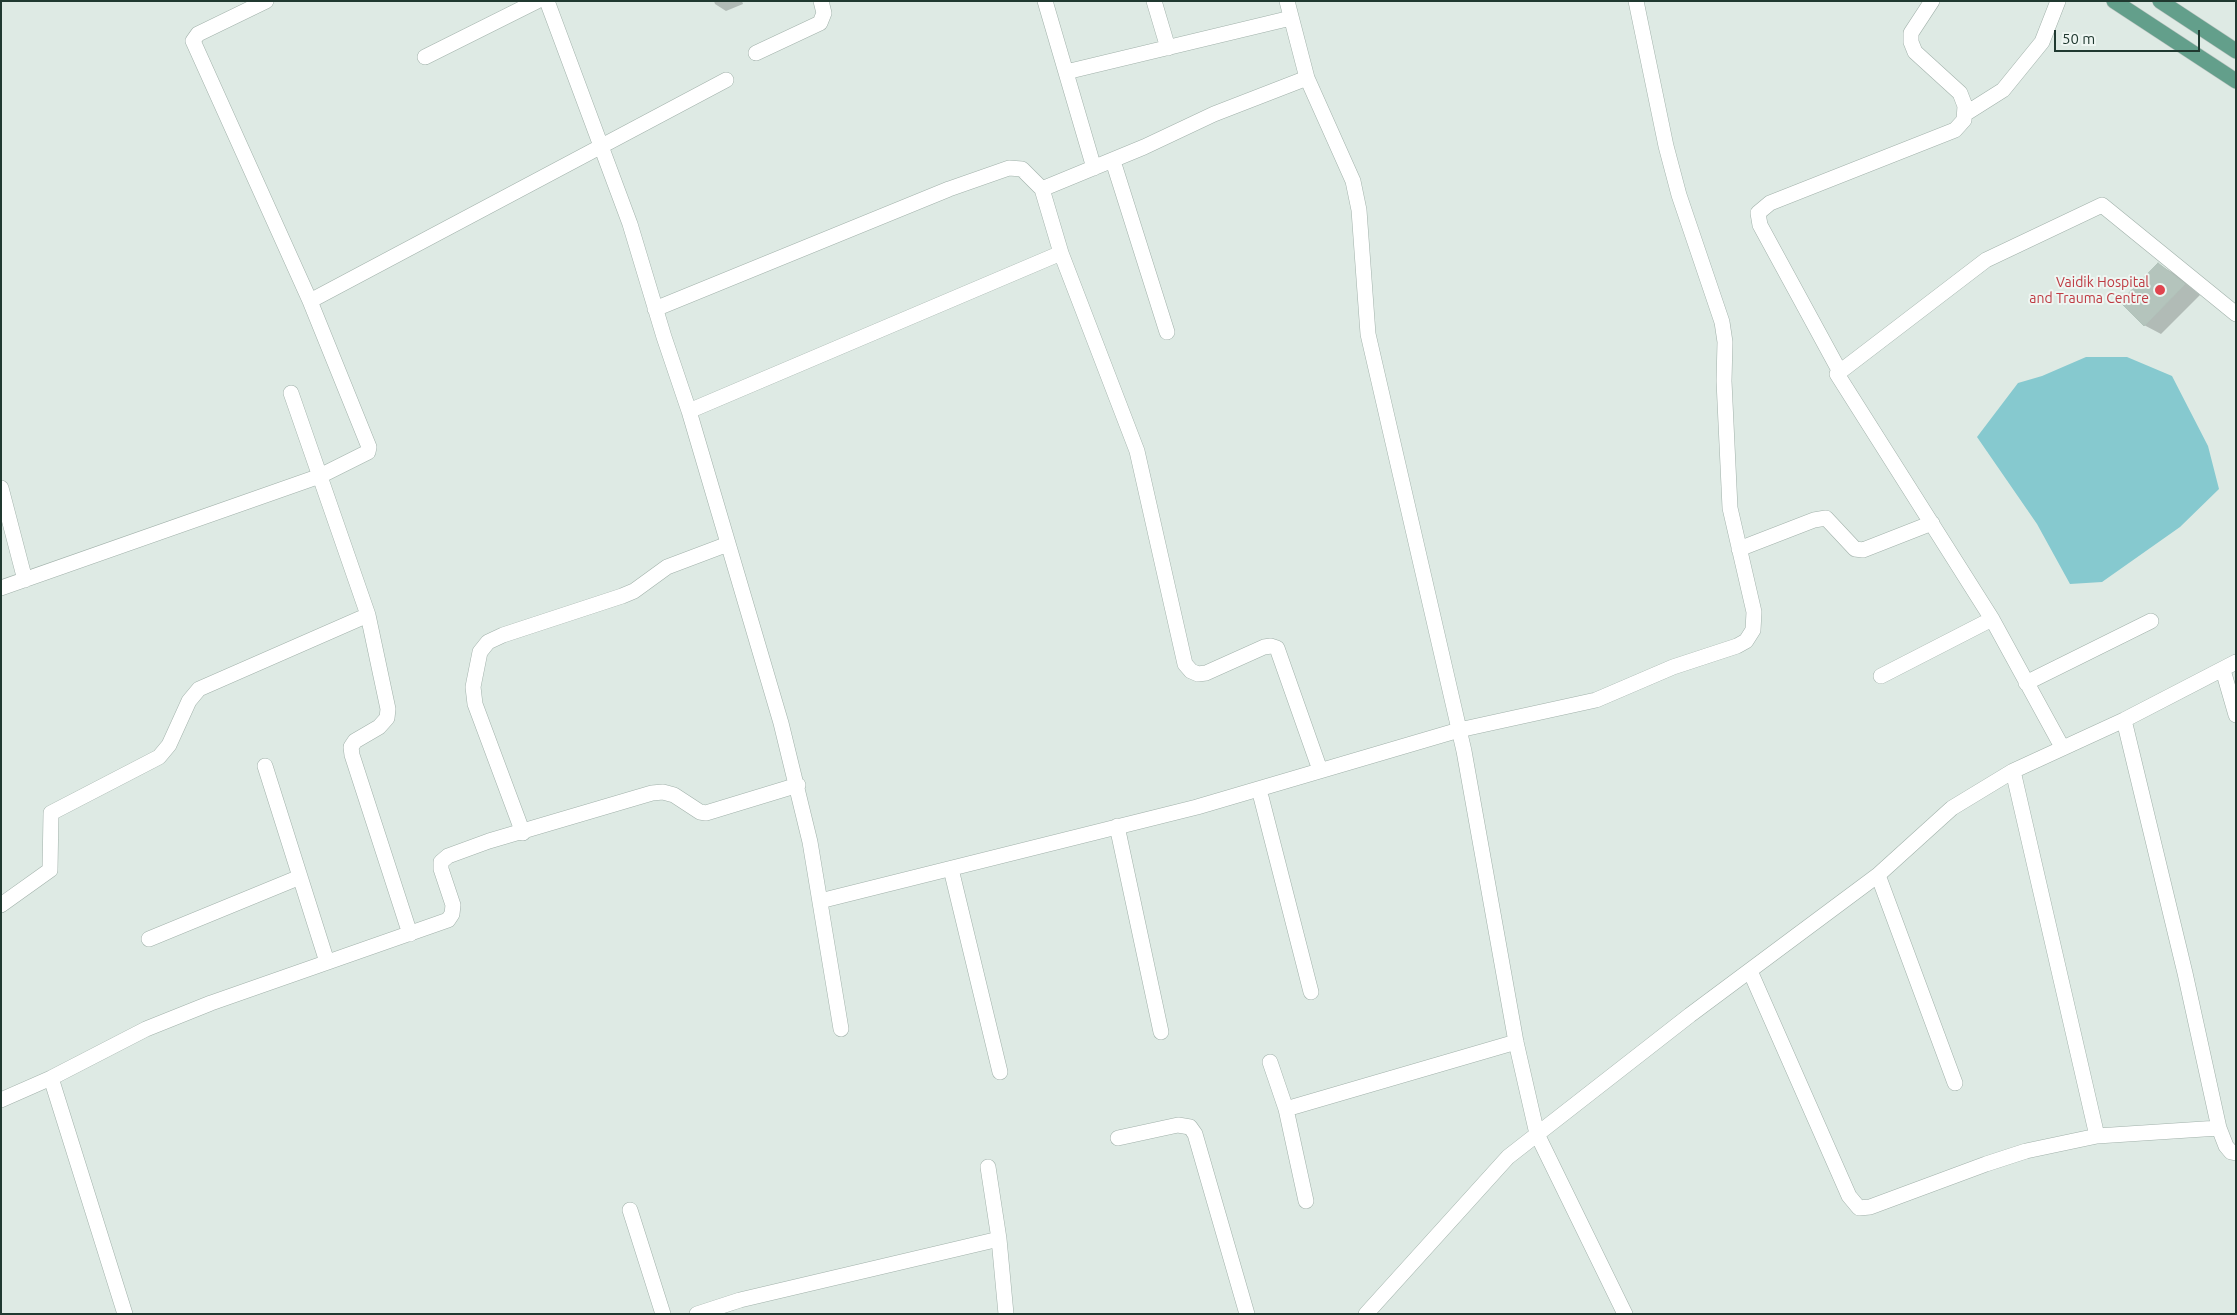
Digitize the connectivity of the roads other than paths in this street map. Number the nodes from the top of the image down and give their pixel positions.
1 (266, 1) edge
2 (537, 1) edge
3 (547, 1) edge
4 (821, 1) edge
5 (1045, 1) edge
6 (1154, 1) edge
7 (1287, 1) edge
8 (1636, 1) edge
9 (1932, 1) edge
10 (2058, 1) edge
11 (2114, 1) edge
12 (2160, 1) edge
13 (1291, 18) junction
14 (1168, 48) junction
15 (2236, 51) edge
16 (756, 53) dead end
17 (424, 57) dead end
18 (1066, 72) junction
19 (1307, 78) junction
20 (726, 80) dead end
21 (2236, 81) edge
22 (1965, 114) junction
23 (602, 146) junction
24 (1113, 161) junction
25 (1094, 168) junction
26 (1042, 189) junction
27 (1061, 253) junction
28 (310, 301) junction
29 (655, 310) junction
30 (2236, 314) edge
31 (1167, 332) dead end
32 (1840, 372) junction
33 (291, 393) dead end
34 (689, 411) junction
35 (320, 476) junction
36 (1, 488) edge
37 (1932, 523) junction
38 (728, 544) junction
39 (1739, 549) junction
40 (25, 580) junction
41 (1, 588) edge
42 (368, 615) junction
43 (1992, 619) junction
44 (2151, 621) dead end
45 (2229, 666) edge
46 (1881, 676) dead end
47 (2026, 683) junction
48 (2236, 715) edge
49 (2124, 720) junction
50 (1459, 730) junction
51 (2062, 747) junction
52 (265, 766) dead end
53 (1320, 770) junction
54 (2014, 771) junction
55 (798, 786) junction
56 (1259, 789) junction
57 (1117, 826) junction
58 (523, 833) junction
59 (951, 869) junction
60 (1878, 875) junction
61 (300, 877) junction
62 (820, 901) junction
63 (1, 905) edge
64 (410, 934) junction
65 (150, 939) dead end
66 (327, 962) junction
67 (1750, 972) junction
68 (1312, 992) dead end
69 (841, 1029) dead end
70 (1161, 1032) dead end
71 (1516, 1042) junction
72 (1270, 1062) dead end
73 (1000, 1072) dead end
74 (51, 1078) junction
75 (1955, 1082) dead end
76 (1, 1100) edge
77 (1286, 1109) junction
78 (2219, 1128) junction
79 (1537, 1134) junction
80 (2097, 1136) junction
81 (1118, 1138) dead end
82 (2236, 1153) edge
83 (988, 1166) dead end
84 (1306, 1201) dead end
85 (630, 1210) dead end
86 (999, 1239) junction
87 (125, 1314) edge
88 (663, 1314) edge
89 (697, 1314) edge
90 (1006, 1314) edge
91 (1247, 1314) edge
92 (1366, 1314) edge
93 (1626, 1314) edge

1 - 28 street
2 - 17 street
3 - 23 street
4 - 16 street
5 - 18 street
6 - 14 street
7 - 13 street
8 - 39 street
9 - 22 street
10 - 22 street
11 - 21 main road
12 - 15 main road
13 - 14 street
13 - 19 street
14 - 18 street
18 - 25 street
19 - 24 street
19 - 50 street
20 - 23 street
22 - 32 street
23 - 28 street
23 - 29 street
24 - 25 street
24 - 31 street
25 - 26 street
26 - 27 street
26 - 29 street
27 - 34 street
27 - 53 street
28 - 35 street
29 - 34 street
30 - 32 street
32 - 37 street
33 - 35 street
34 - 38 street
35 - 40 street
35 - 42 street
36 - 40 street
37 - 39 street
37 - 43 street
38 - 55 street
38 - 58 street
39 - 50 street
40 - 41 street
42 - 63 street
42 - 64 street
43 - 46 street
43 - 47 street
44 - 47 street
45 - 48 street
45 - 49 street
47 - 51 street
49 - 51 street
49 - 78 street
50 - 53 street
50 - 71 street
51 - 54 street
52 - 61 street
53 - 56 street
54 - 60 street
54 - 80 street
55 - 58 street
55 - 62 street
56 - 57 street
56 - 68 street
57 - 59 street
57 - 70 street
58 - 64 street
59 - 62 street
59 - 73 street
60 - 67 street
60 - 75 street
61 - 65 street
61 - 66 street
62 - 69 street
64 - 66 street
66 - 74 street
67 - 79 street
67 - 80 street
71 - 77 street
71 - 79 street
72 - 77 street
74 - 76 street
74 - 87 street
77 - 84 street
78 - 80 street
78 - 82 street
79 - 92 street
79 - 93 street
81 - 91 street
83 - 86 street
85 - 88 street
86 - 89 street
86 - 90 street

